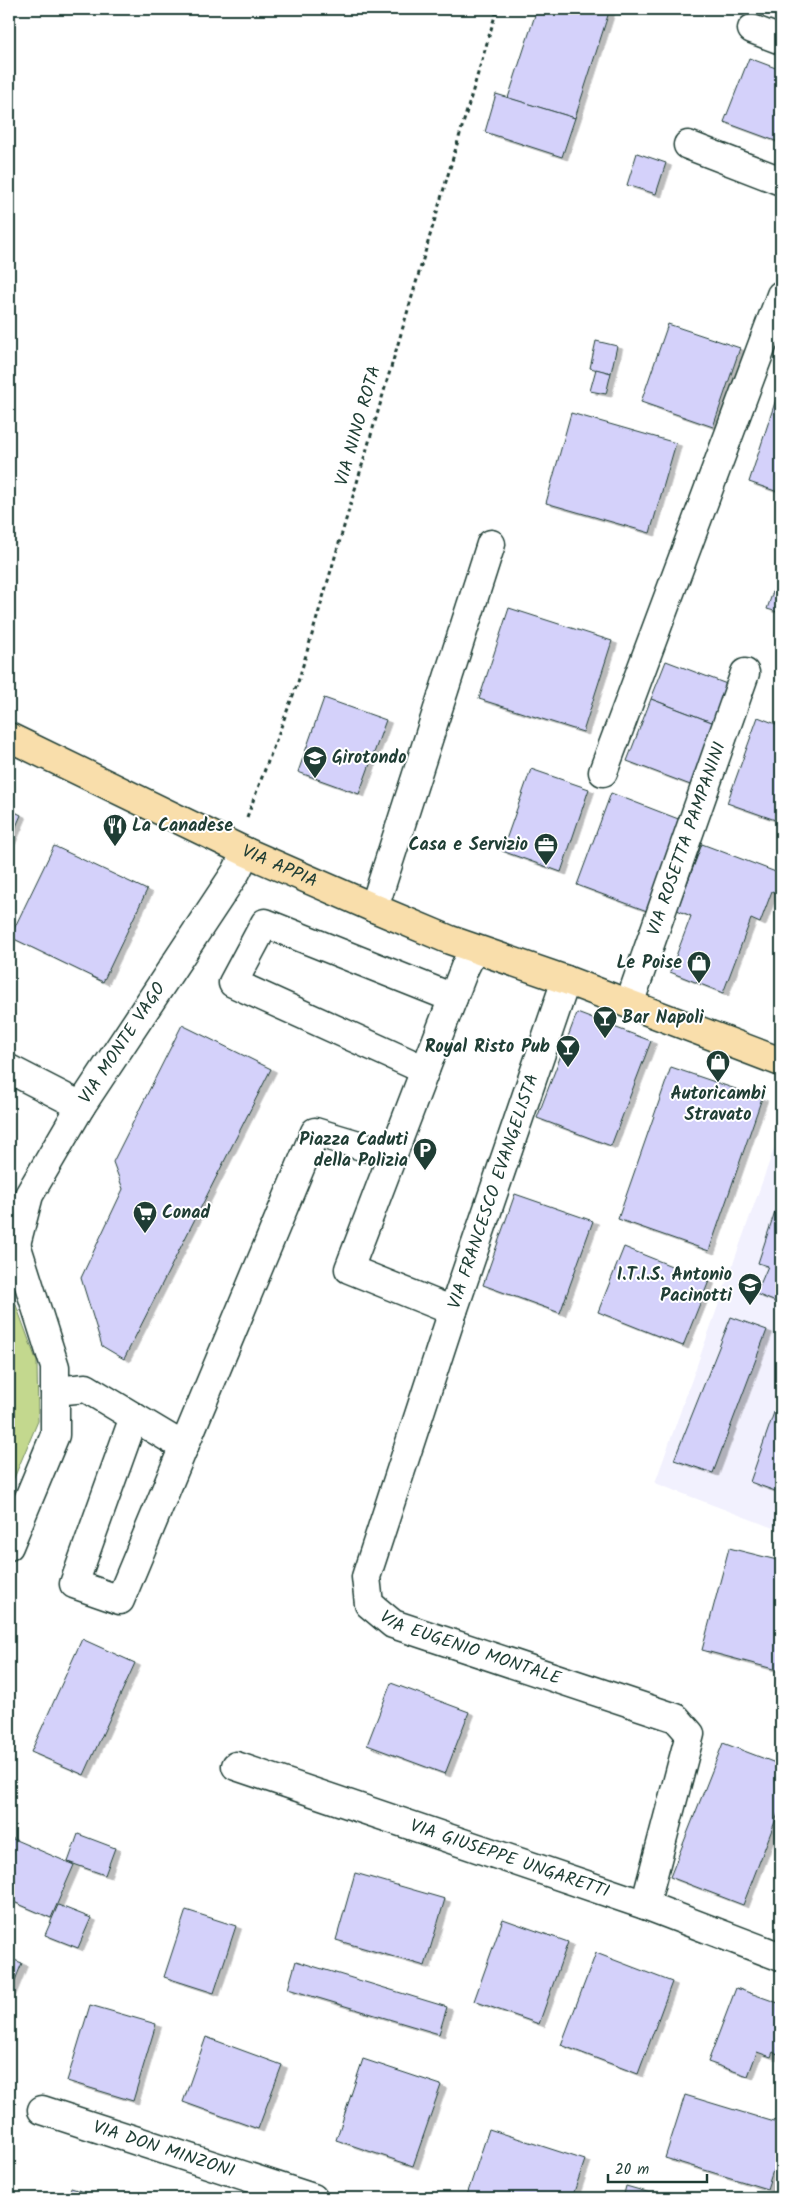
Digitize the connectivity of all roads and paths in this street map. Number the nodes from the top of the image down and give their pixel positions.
1 (497, 9) edge
2 (752, 29) dead end
3 (781, 40) edge
4 (688, 145) dead end
5 (781, 181) edge
6 (781, 295) edge
7 (492, 544) dead end
8 (745, 672) dead end
9 (9, 737) edge
10 (603, 772) dead end
11 (241, 849) junction
12 (374, 908) junction
13 (474, 949) junction
14 (566, 980) junction
15 (453, 998) junction
16 (628, 1004) junction
17 (781, 1062) edge
18 (9, 1069) edge
19 (424, 1070) junction
20 (81, 1106) junction
21 (392, 1156) junction
22 (12, 1243) edge
23 (452, 1313) junction
24 (55, 1392) junction
25 (134, 1417) junction
26 (184, 1447) junction
27 (9, 1546) edge
28 (236, 1766) dead end
29 (645, 1905) junction
30 (781, 1957) edge
31 (42, 2110) dead end
32 (313, 2198) edge

1 - 11 path, VIA NINO ROTA
2 - 3 street
4 - 5 street
6 - 10 street
7 - 12 street
8 - 16 street, VIA ROSETTA PAMPANINI
9 - 11 main road, VIA APPIA
11 - 12 main road, VIA APPIA
11 - 20 street, VIA MONTE VAGO
12 - 13 main road, VIA APPIA
13 - 14 main road, VIA APPIA
13 - 15 street, VIA FRANCESCO EVANGELISTA
14 - 16 main road, VIA APPIA
14 - 23 street, VIA FRANCESCO EVANGELISTA
15 - 19 street, VIA FRANCESCO EVANGELISTA
15 - 19 street
16 - 17 main road, VIA APPIA
18 - 20 street
19 - 21 street, VIA FRANCESCO EVANGELISTA
20 - 22 street, VIA MONTE VAGO
21 - 23 street, VIA FRANCESCO EVANGELISTA
21 - 26 street
22 - 24 street
23 - 29 street, VIA EUGENIO MONTALE
24 - 25 street
24 - 27 street
25 - 26 street
25 - 26 street
28 - 29 street, VIA GIUSEPPE UNGARETTI
29 - 30 street, VIA GIUSEPPE UNGARETTI
31 - 32 street, VIA DON MINZONI

